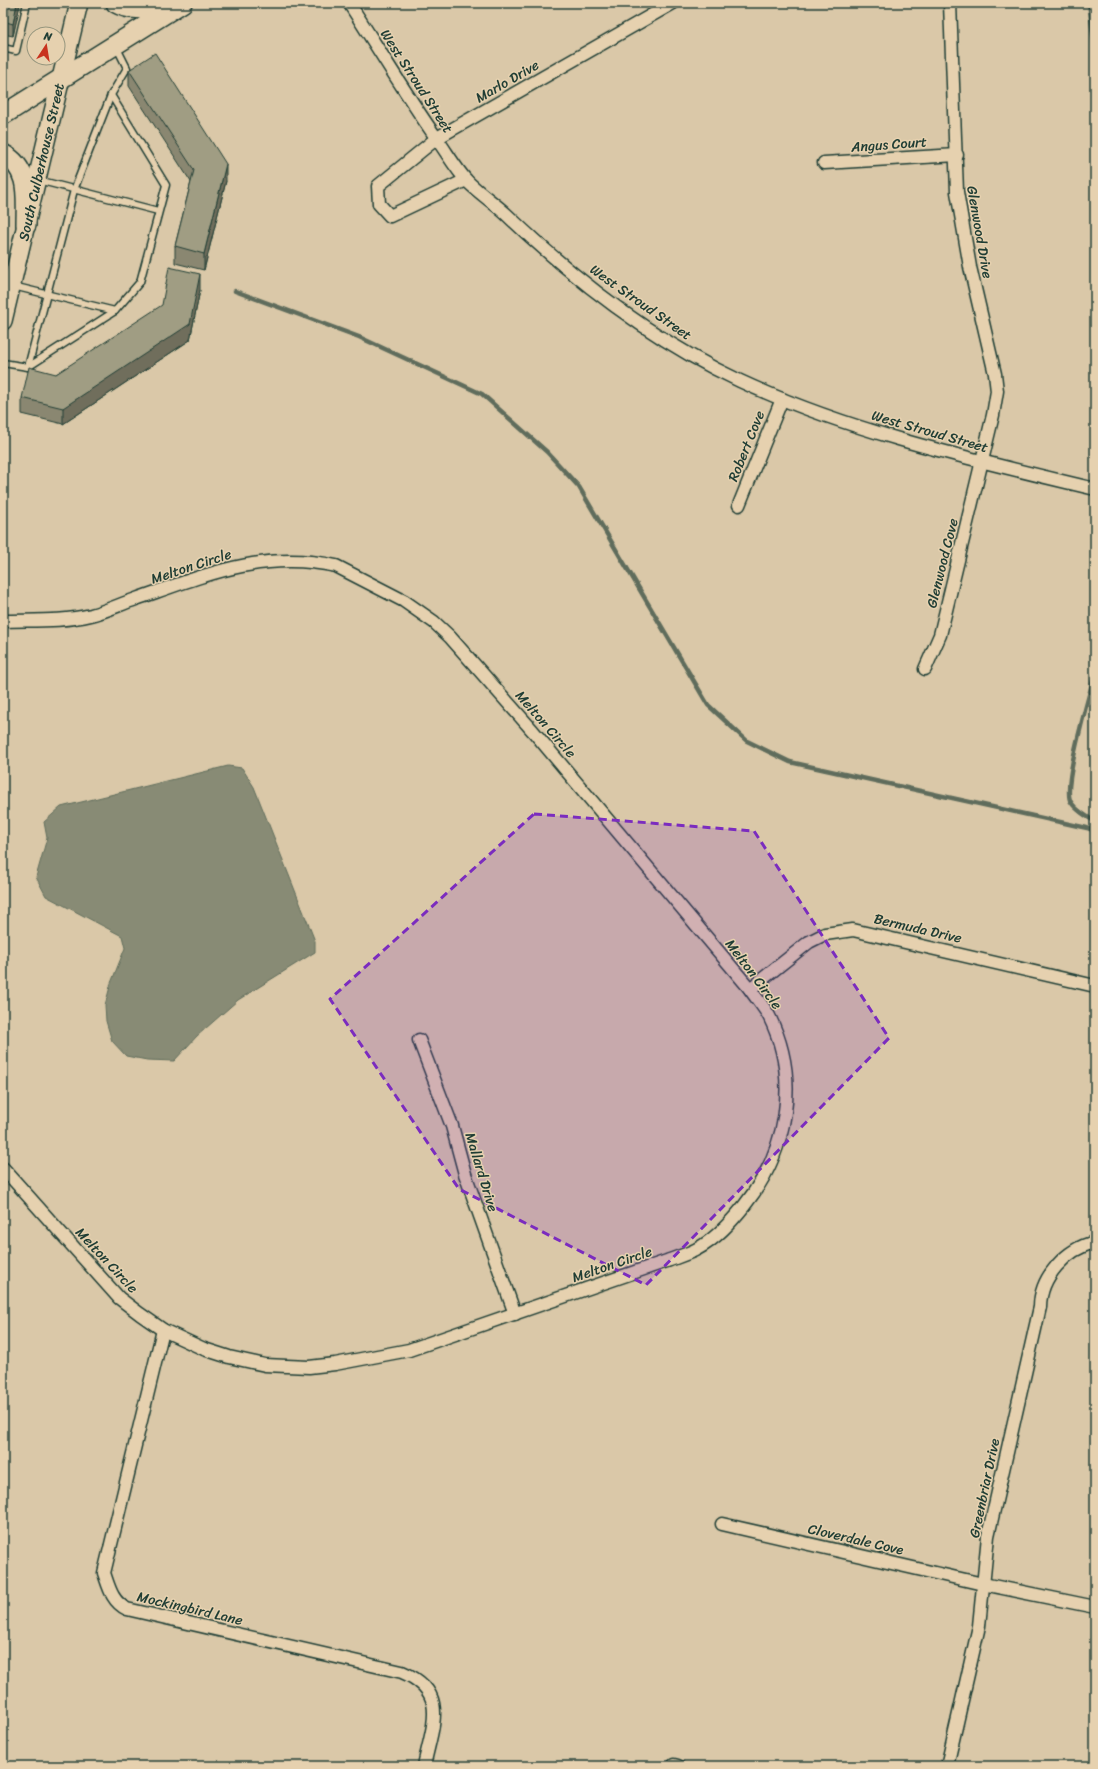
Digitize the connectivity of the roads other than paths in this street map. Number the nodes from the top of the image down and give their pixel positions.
1 (27, 3) edge
2 (79, 3) edge
3 (116, 3) edge
4 (348, 3) edge
5 (673, 3) edge
6 (950, 3) edge
7 (180, 4) edge
8 (116, 44) junction
9 (3, 48) edge
10 (60, 79) junction
11 (111, 95) junction
12 (3, 115) edge
13 (437, 138) junction
14 (3, 154) edge
15 (957, 155) junction
16 (824, 164) dead end
17 (37, 180) junction
18 (466, 180) junction
19 (74, 190) junction
20 (158, 211) junction
21 (26, 225) junction
22 (11, 286) junction
23 (45, 294) junction
24 (115, 311) junction
25 (3, 321) edge
26 (3, 363) edge
27 (28, 366) junction
28 (782, 399) junction
29 (982, 462) junction
30 (1095, 489) edge
31 (739, 505) dead end
32 (3, 621) edge
33 (925, 669) dead end
34 (1095, 986) edge
35 (750, 989) junction
36 (419, 1040) dead end
37 (3, 1168) edge
38 (1095, 1242) edge
39 (515, 1314) junction
40 (163, 1330) junction
41 (722, 1524) dead end
42 (983, 1584) junction
43 (1095, 1607) edge
44 (424, 1766) edge
45 (947, 1766) edge

1 - 9 lane
2 - 10 street, South Culberhouse Street
3 - 7 main road
4 - 13 street, West Stroud Street
5 - 13 street, Marlo Drive
6 - 15 street, Glenwood Drive
7 - 8 main road
8 - 10 main road
8 - 11 lane
10 - 12 main road
10 - 17 street, South Culberhouse Street
11 - 19 lane
11 - 20 lane
13 - 18 street, West Stroud Street
13 - 18 street, Marlo Drive
14 - 21 main road
15 - 16 street, Angus Court
15 - 29 street, Glenwood Drive
17 - 19 lane
17 - 21 street, South Culberhouse Street
18 - 28 street, West Stroud Street
19 - 20 lane
19 - 23 lane
20 - 24 lane
21 - 22 street, South Culberhouse Street
22 - 23 lane
22 - 25 street, South Culberhouse Street
23 - 24 lane
23 - 27 lane
24 - 27 lane
26 - 27 lane
28 - 29 street, West Stroud Street
28 - 31 street, Robert Cove
29 - 30 street, West Stroud Street
29 - 33 street, Glenwood Cove
32 - 35 street, Melton Circle
34 - 35 street, Bermuda Drive
35 - 39 street, Melton Circle
36 - 39 street, Mallard Drive
37 - 40 street, Melton Circle
38 - 42 street, Greenbriar Drive
39 - 40 street, Melton Circle
40 - 44 street, Mockingbird Lane
41 - 42 street, Cloverdale Cove
42 - 43 street, Cloverdale Cove
42 - 45 street, Greenbriar Drive

